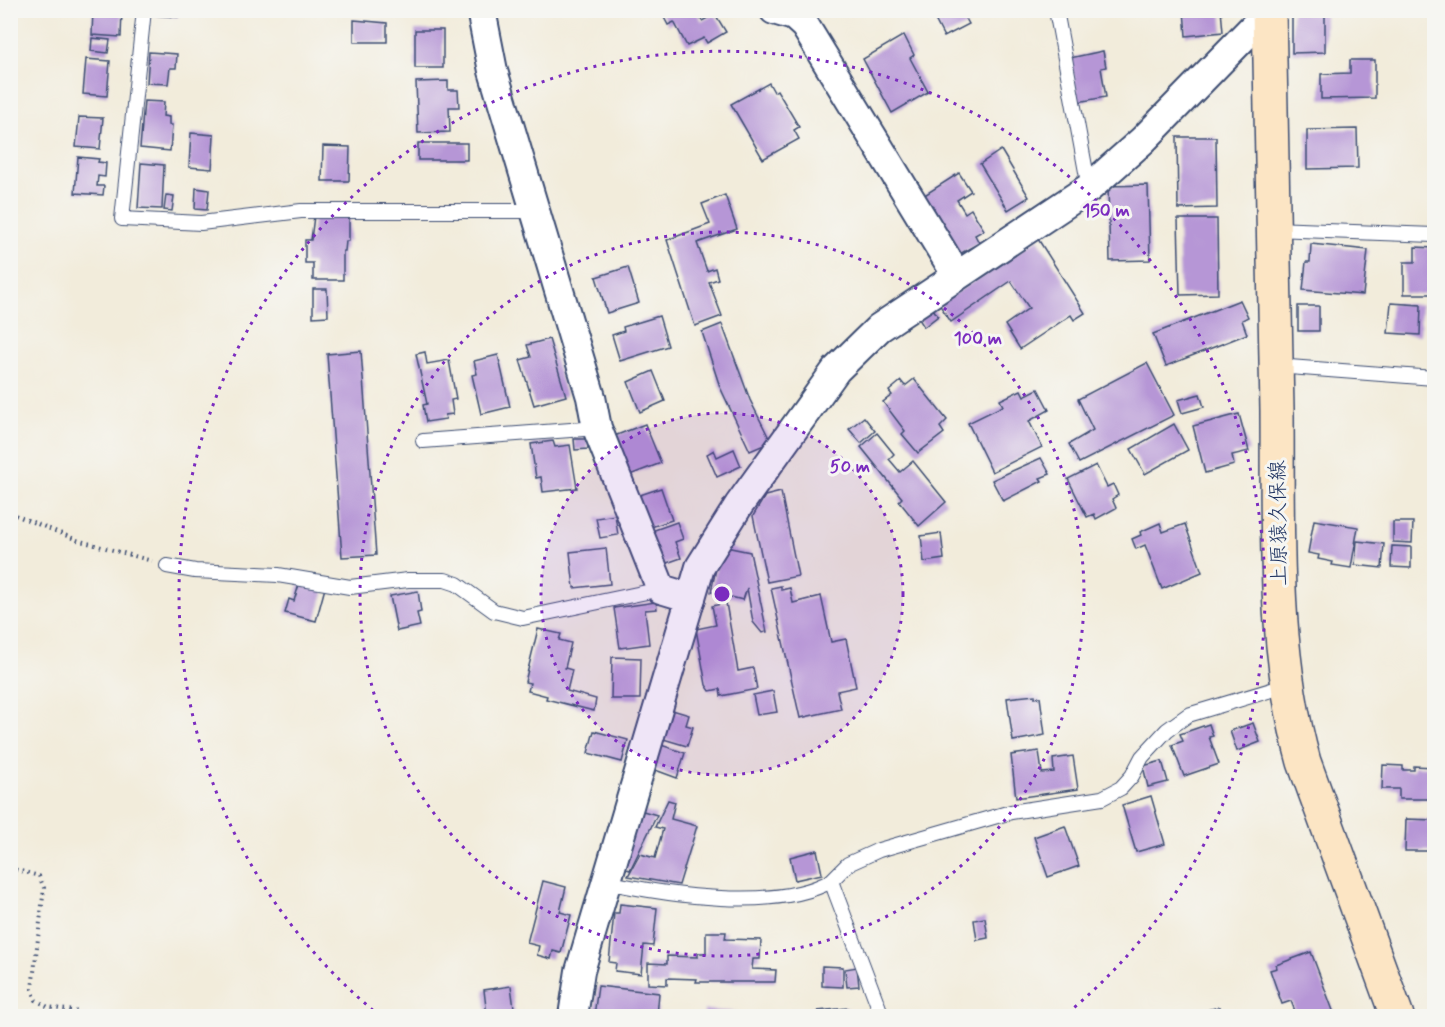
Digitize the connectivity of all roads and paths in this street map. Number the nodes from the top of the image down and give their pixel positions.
1 (144, 10) edge
2 (481, 10) edge
3 (774, 10) edge
4 (1056, 10) edge
5 (1270, 11) edge
6 (1089, 188) junction
7 (535, 211) junction
8 (1273, 229) junction
9 (1434, 235) edge
10 (956, 274) junction
11 (1276, 366) junction
12 (1434, 378) edge
13 (597, 428) junction
14 (423, 441) dead end
15 (10, 513) edge
16 (167, 566) joint
17 (661, 589) junction
18 (691, 598) junction
19 (1288, 685) junction
20 (10, 868) edge
21 (831, 881) junction
22 (606, 882) junction
23 (106, 1017) edge
24 (573, 1017) edge
25 (882, 1017) edge
26 (1397, 1017) edge

1 - 7 lane
2 - 7 street
3 - 10 street
4 - 6 lane
5 - 6 street
5 - 8 main road, 上原猿久保線
6 - 10 street
7 - 13 street
8 - 9 lane
8 - 11 main road, 上原猿久保線
10 - 18 street
11 - 12 lane
11 - 19 main road, 上原猿久保線
13 - 14 lane
13 - 17 street
15 - 16 path
16 - 17 lane
17 - 18 street
18 - 22 street
19 - 21 lane
19 - 26 main road, 上原猿久保線
20 - 23 path
21 - 22 lane
21 - 25 lane
22 - 24 street

